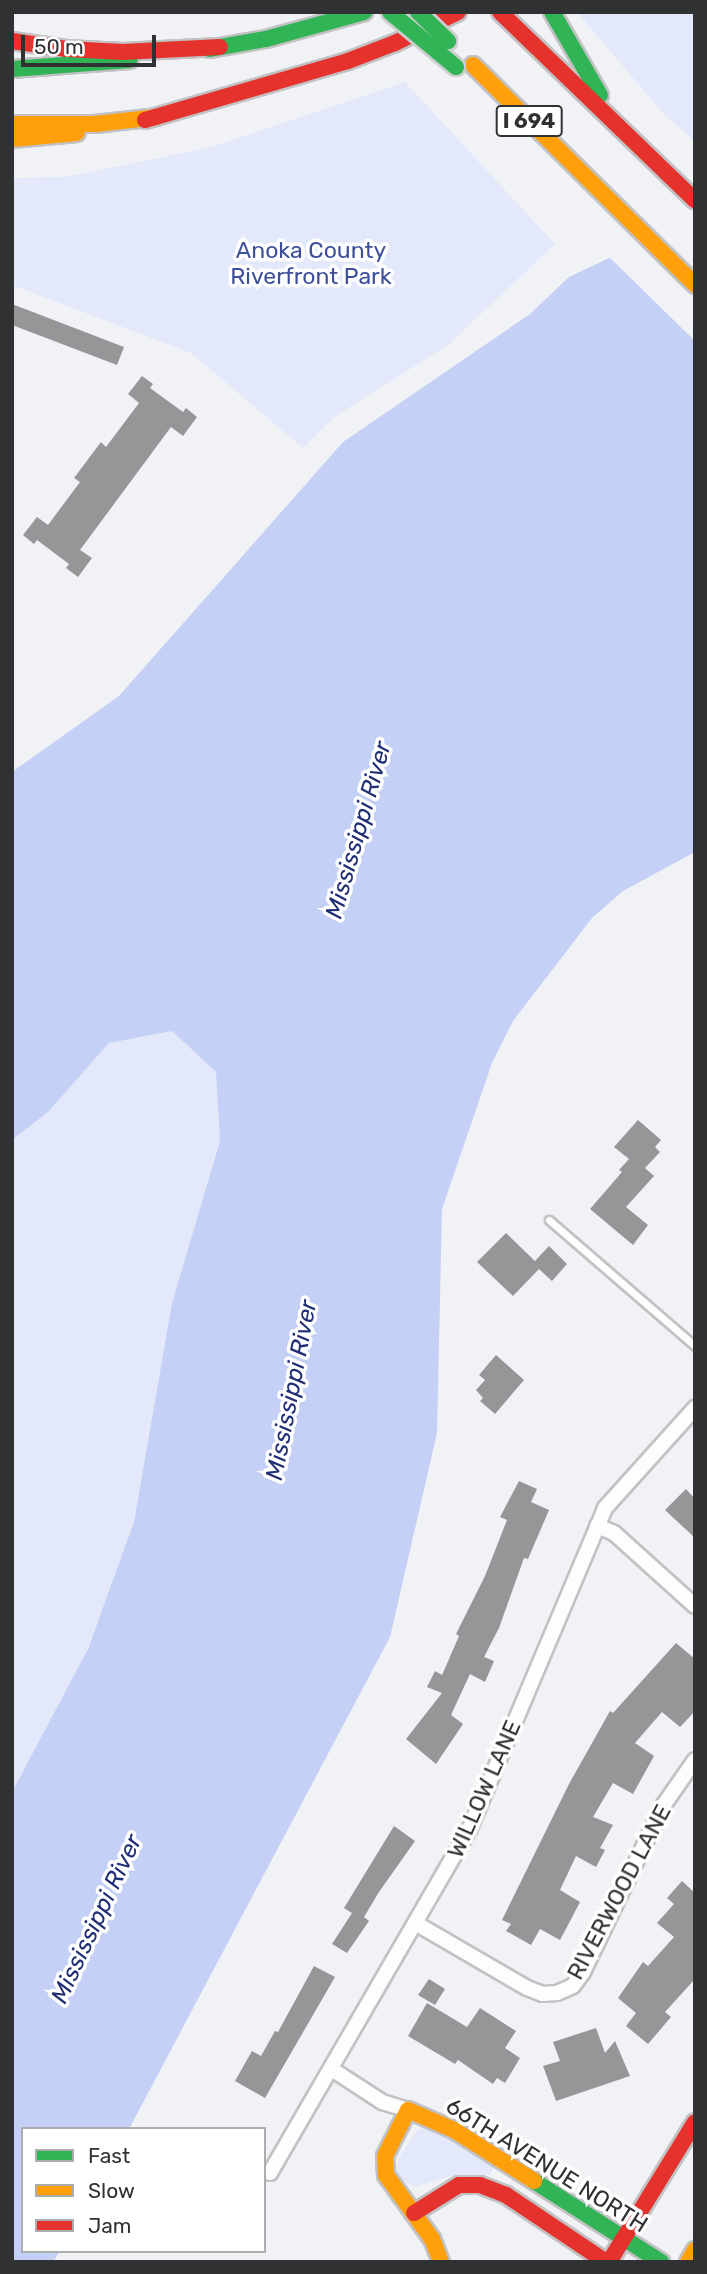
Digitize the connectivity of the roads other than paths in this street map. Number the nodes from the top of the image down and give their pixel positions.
1 (364, 12) edge
2 (390, 12) edge
3 (418, 12) edge
4 (458, 12) edge
5 (500, 12) edge
6 (552, 12) edge
7 (12, 41) edge
8 (220, 47) junction
9 (12, 69) edge
10 (157, 117) junction
11 (615, 120) junction
12 (12, 124) edge
13 (12, 139) edge
14 (586, 177) junction
15 (695, 200) edge
16 (695, 285) edge
17 (549, 1220) dead end
18 (695, 1346) edge
19 (695, 1408) edge
20 (597, 1526) junction
21 (695, 1606) edge
22 (695, 1760) edge
23 (418, 1924) junction
24 (333, 2070) junction
25 (408, 2110) junction
26 (695, 2122) edge
27 (270, 2173) dead end
28 (414, 2213) junction
29 (624, 2239) junction
30 (695, 2250) edge
31 (442, 2262) edge
32 (608, 2262) edge
33 (660, 2262) edge
34 (688, 2262) edge

1 - 8 main road
2 - 14 main road, bridge
3 - 14 main road, I 694, bridge
4 - 10 main road
5 - 11 main road, I 694
6 - 11 main road
7 - 8 main road
8 - 9 main road
10 - 12 main road
10 - 13 main road
11 - 15 main road, I 694
14 - 16 main road, I 694
17 - 18 lane
19 - 20 street, WILLOW LANE
20 - 21 street
20 - 23 street, WILLOW LANE
22 - 23 street, RIVERWOOD LANE
23 - 24 street, WILLOW LANE
24 - 25 street, 66TH AVENUE NORTH
24 - 27 street, WILLOW LANE
25 - 28 main road, 66TH AVENUE NORTH
25 - 29 main road, 66TH AVENUE NORTH
26 - 29 main road
28 - 31 main road, 66TH AVENUE NORTH
28 - 32 main road, 66TH AVENUE NORTH
29 - 32 main road
29 - 33 main road, 66TH AVENUE NORTH
30 - 34 main road

